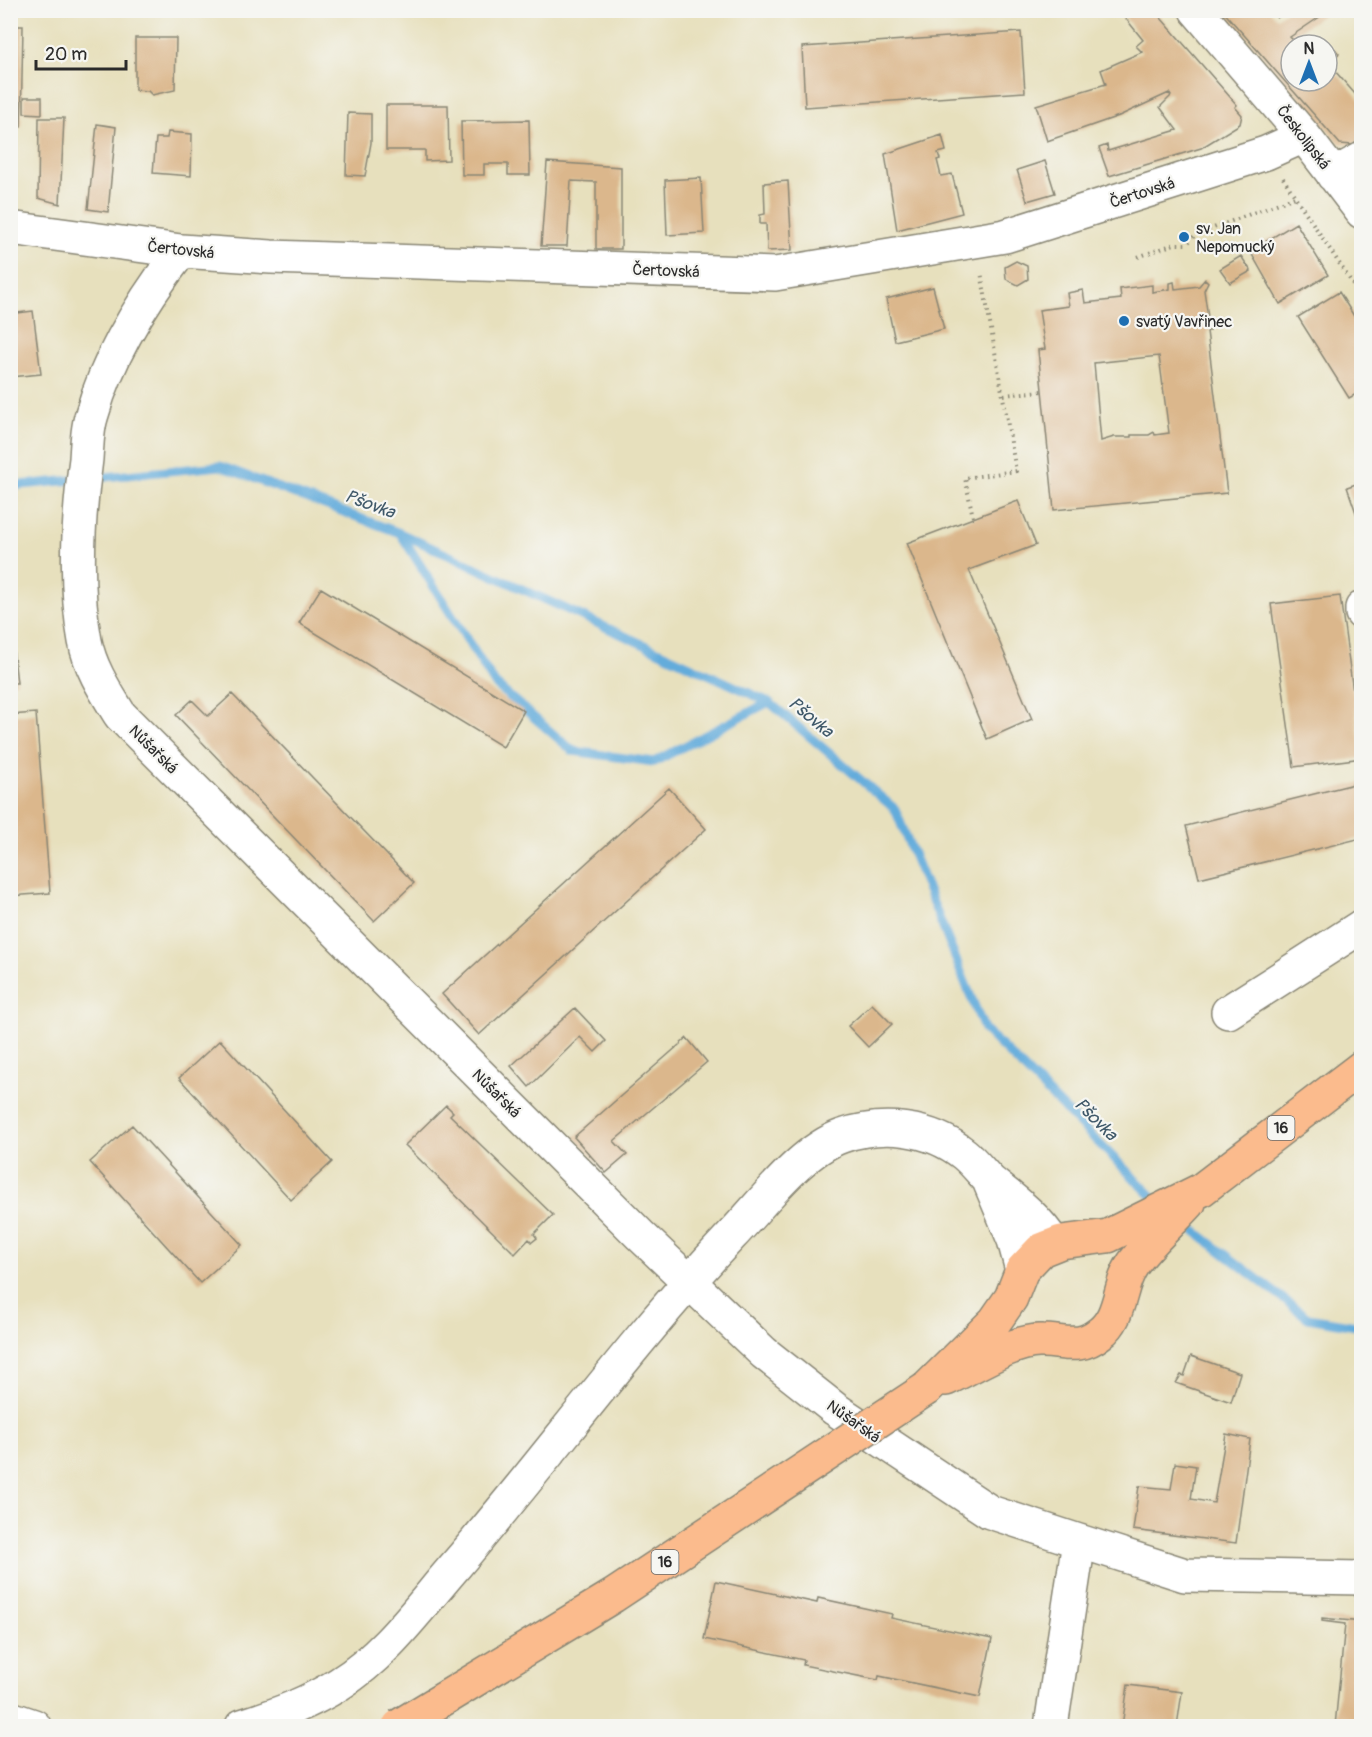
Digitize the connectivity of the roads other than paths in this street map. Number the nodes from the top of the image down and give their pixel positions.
1 (1196, 10) edge
2 (1304, 136) junction
3 (1362, 159) edge
4 (1333, 175) junction
5 (1362, 212) edge
6 (10, 228) edge
7 (180, 250) junction
8 (1362, 608) edge
9 (1362, 613) edge
10 (1362, 926) edge
11 (1228, 1012) dead end
12 (1362, 1067) edge
13 (988, 1179) junction
14 (1147, 1231) junction
15 (1061, 1243) junction
16 (1020, 1277) junction
17 (688, 1282) junction
18 (1119, 1297) junction
19 (1048, 1341) junction
20 (926, 1389) junction
21 (1079, 1541) junction
22 (1362, 1578) edge
23 (10, 1719) edge
24 (34, 1726) edge
25 (242, 1726) edge
26 (399, 1726) edge
27 (1051, 1726) edge

1 - 2 street, Českolipská
2 - 4 street, Českolipská
2 - 7 street, Čertovská
3 - 4 street
4 - 5 street, Českolipská
6 - 7 street, Čertovská
7 - 17 street, Nůšařská
8 - 9 street
10 - 11 street
12 - 14 main road, 16
13 - 15 street
13 - 16 street
13 - 17 street
14 - 15 main road, 16
14 - 18 main road, 16
15 - 16 main road, 16
15 - 18 main road
16 - 19 main road
16 - 20 main road, 16
17 - 21 street, Nůšařská
17 - 25 street
18 - 19 main road, 16
19 - 20 main road, 16
20 - 26 main road, 16, bridge
21 - 22 street, Nůšařská
21 - 27 street
23 - 24 street

